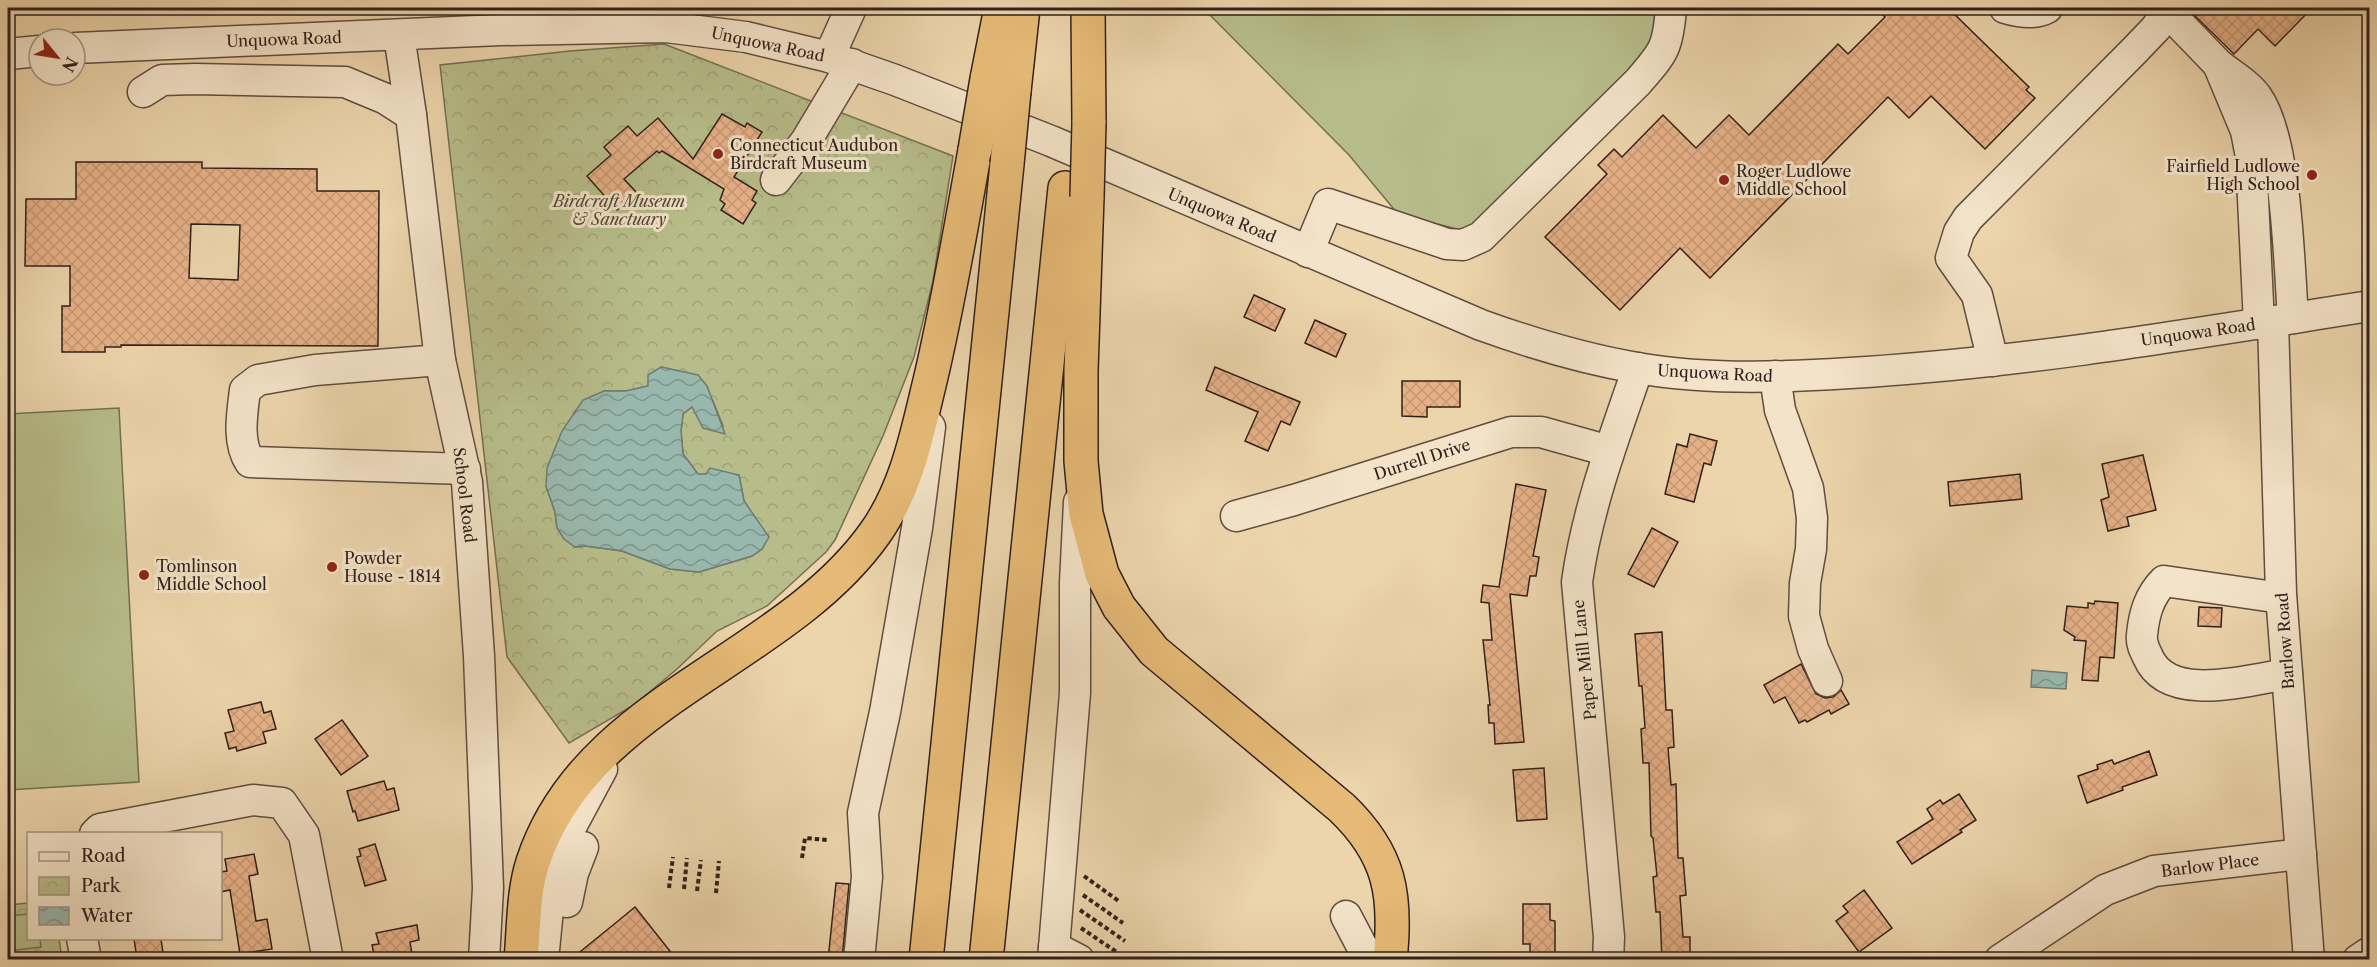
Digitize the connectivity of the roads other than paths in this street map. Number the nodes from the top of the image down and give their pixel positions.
1 (851, 8) edge
2 (1001, 8) edge
3 (1023, 8) edge
4 (1086, 8) edge
5 (1671, 8) edge
6 (2005, 8) edge
7 (2046, 8) edge
8 (2165, 9) edge
9 (500, 19) edge
10 (710, 19) edge
11 (407, 26) edge
12 (87, 47) edge
13 (27, 52) edge
14 (8, 54) edge
15 (841, 61) junction
16 (1001, 85) junction
17 (143, 92) dead end
18 (411, 115) junction
19 (776, 180) dead end
20 (1076, 193) junction
21 (1308, 252) junction
22 (947, 302) junction
23 (2370, 306) edge
24 (2275, 321) junction
25 (440, 360) junction
26 (1993, 361) junction
27 (1638, 368) junction
28 (1775, 376) junction
29 (1609, 451) junction
30 (1081, 461) junction
31 (465, 469) junction
32 (1236, 516) dead end
33 (2281, 598) junction
34 (2287, 674) junction
35 (1827, 681) dead end
36 (621, 735) junction
37 (97, 832) edge
38 (583, 847) dead end
39 (2301, 854) junction
40 (1346, 916) dead end
41 (82, 940) edge
42 (2370, 952) edge
43 (1062, 955) edge
44 (2315, 958) edge
45 (86, 960) edge
46 (328, 960) edge
47 (484, 960) edge
48 (521, 960) edge
49 (543, 960) edge
50 (561, 960) edge
51 (859, 960) edge
52 (926, 960) edge
53 (986, 960) edge
54 (1367, 960) edge
55 (1390, 960) edge
56 (1608, 960) edge
57 (2000, 960) edge
58 (2358, 960) edge

1 - 15 street
2 - 16 highway
3 - 16 highway
4 - 20 highway, bridge
5 - 21 street
6 - 7 street
8 - 24 street, Barlow Road
8 - 26 street
9 - 10 street, Unquowa Road
9 - 11 street, Unquowa Road
10 - 15 street, Unquowa Road
11 - 12 street, Unquowa Road
11 - 18 street, School Road
13 - 14 street
15 - 19 street
15 - 21 street, Unquowa Road
16 - 22 highway, bridge
16 - 52 highway, bridge
17 - 18 street
18 - 25 street, School Road
20 - 30 highway
20 - 53 highway
21 - 27 street, Unquowa Road
22 - 36 highway
22 - 51 street
23 - 24 street, Unquowa Road
24 - 26 street, Unquowa Road
24 - 33 street, Barlow Road
25 - 31 street, School Road
25 - 31 street
26 - 28 street, Unquowa Road
27 - 28 street, Unquowa Road
27 - 29 street, Paper Mill Lane
28 - 35 street
29 - 32 street, Durrell Drive
29 - 56 street, Paper Mill Lane
30 - 43 street
30 - 55 highway
31 - 47 street, School Road
33 - 34 street, Barlow Road
33 - 34 street
34 - 39 street, Barlow Road
36 - 48 highway
36 - 49 street
37 - 46 street
38 - 50 street
39 - 44 street, Barlow Road
39 - 57 street, Barlow Place
40 - 54 street
41 - 45 street
42 - 58 street

